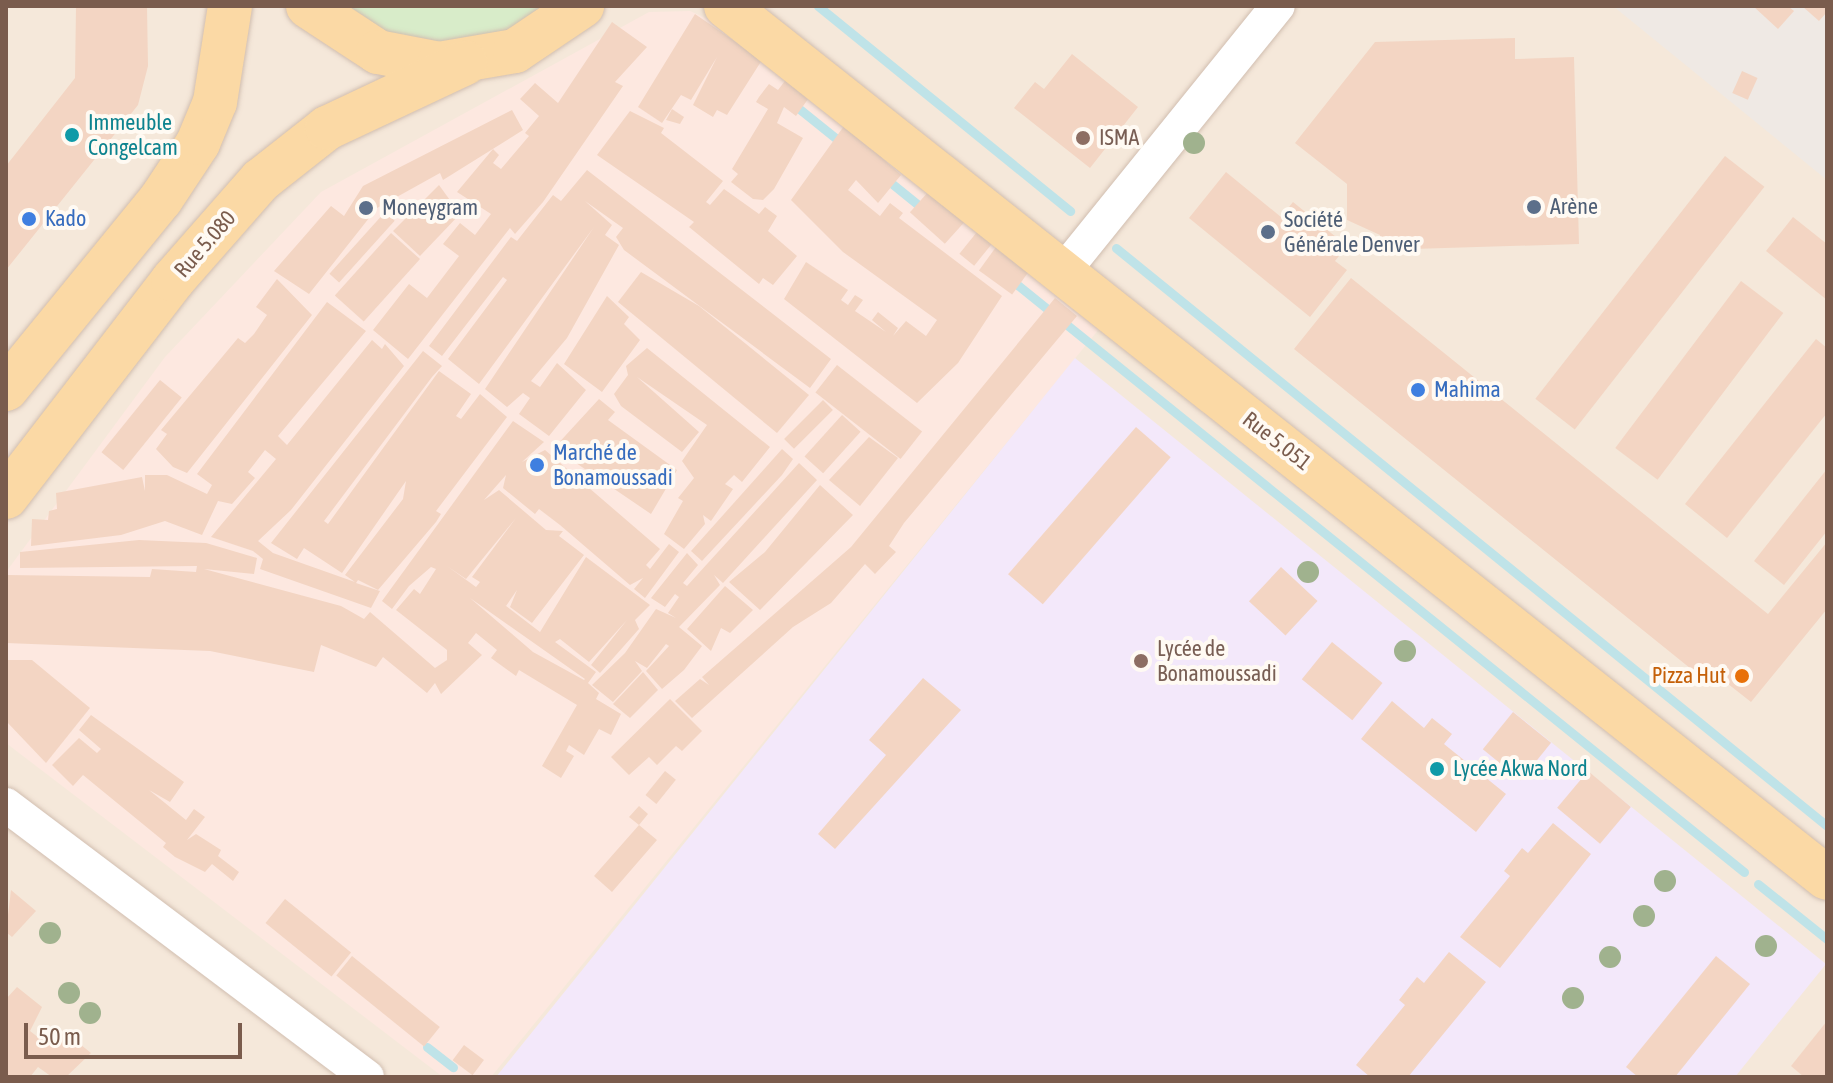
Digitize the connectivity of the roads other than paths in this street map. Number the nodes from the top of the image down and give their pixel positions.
1 (230, 6) edge
2 (308, 6) edge
3 (582, 6) edge
4 (726, 6) edge
5 (1278, 6) edge
6 (465, 63) junction
7 (1063, 272) junction
8 (6, 389) edge
9 (6, 497) edge
10 (6, 805) edge
11 (1827, 878) edge
12 (367, 1077) edge

1 - 8 main road
2 - 6 main road
3 - 6 main road
4 - 7 main road, Rue 5.051
5 - 7 street
6 - 9 main road, Rue 5.080
7 - 11 main road, Rue 5.051
10 - 12 street

